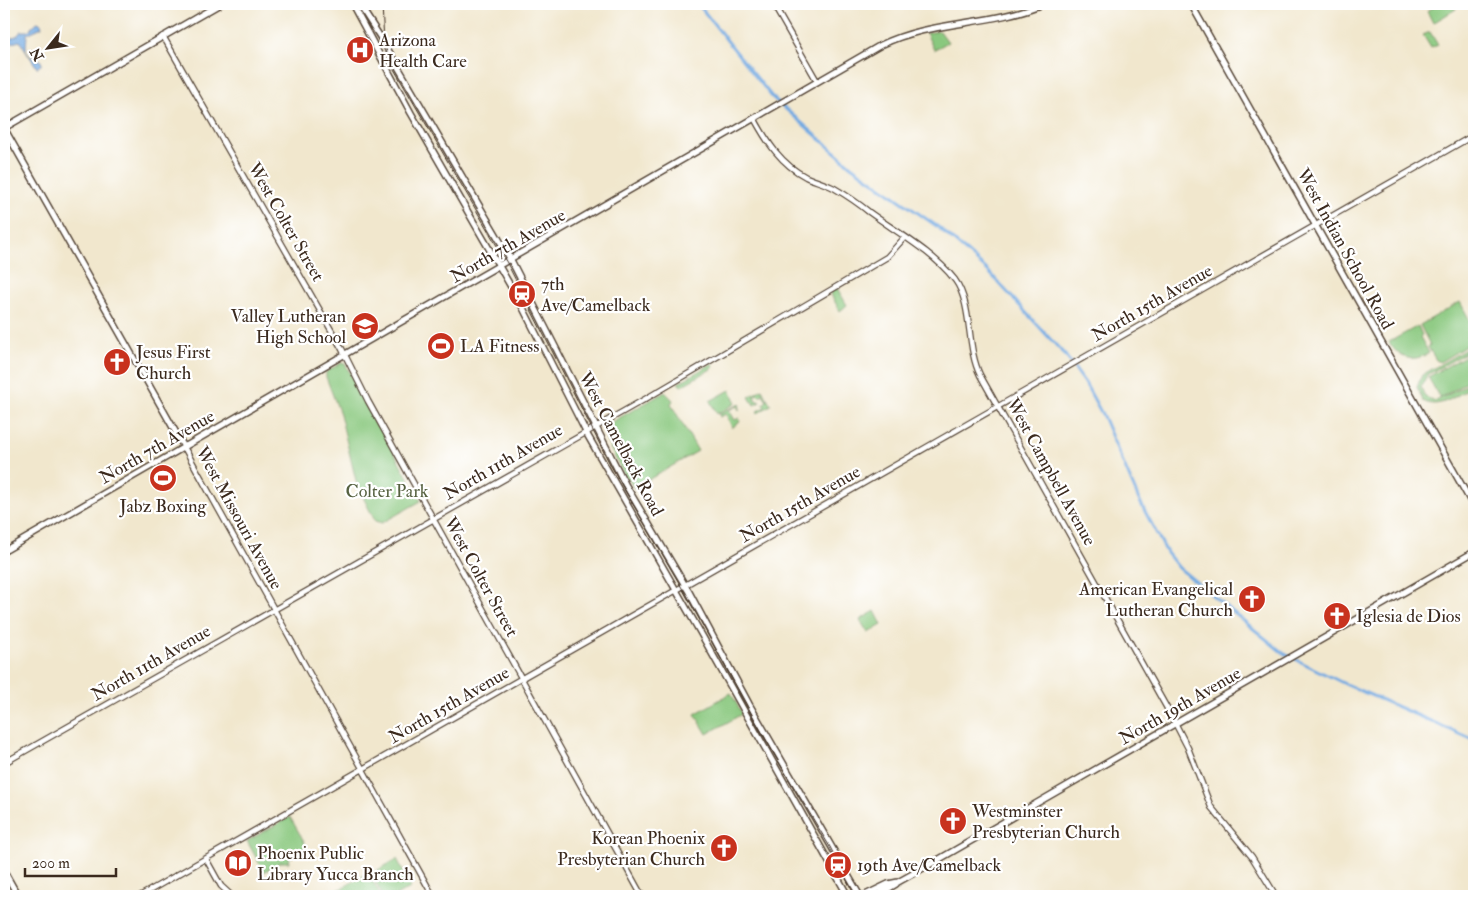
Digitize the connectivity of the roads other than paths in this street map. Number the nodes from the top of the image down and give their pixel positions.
1 (220, 4) edge
2 (352, 4) edge
3 (359, 4) edge
4 (773, 4) edge
5 (1042, 4) edge
6 (1191, 4) edge
7 (357, 14) junction
8 (370, 20) junction
9 (162, 36) junction
10 (817, 81) junction
11 (754, 118) junction
12 (4, 128) edge
13 (1474, 135) edge
14 (1316, 225) junction
15 (905, 237) junction
16 (511, 260) junction
17 (500, 267) junction
18 (345, 356) junction
19 (998, 407) junction
20 (594, 427) junction
21 (585, 432) junction
22 (184, 447) junction
23 (1474, 507) edge
24 (433, 518) junction
25 (4, 550) edge
26 (1474, 552) edge
27 (686, 586) junction
28 (677, 591) junction
29 (274, 609) junction
30 (522, 679) junction
31 (1175, 724) junction
32 (4, 763) edge
33 (363, 770) junction
34 (206, 859) junction
35 (4, 871) edge
36 (898, 882) junction
37 (18, 896) edge
38 (140, 896) edge
39 (232, 896) edge
40 (433, 896) edge
41 (642, 896) edge
42 (848, 896) edge
43 (862, 896) edge
44 (876, 896) edge
45 (882, 896) edge
46 (1276, 896) edge

1 - 9 main road
2 - 7 main road, West Camelback Road
3 - 8 main road, West Camelback Road
4 - 10 street
5 - 10 main road, North 7th Avenue
6 - 14 main road, West Indian School Road
7 - 8 main road
7 - 17 main road, West Camelback Road
8 - 16 main road, West Camelback Road
9 - 12 main road
9 - 18 street, West Colter Street
10 - 11 main road, North 7th Avenue
11 - 15 street, West Campbell Avenue
11 - 16 main road, North 7th Avenue
12 - 22 main road, West Missouri Avenue
13 - 14 street, North 15th Avenue
14 - 19 street, North 15th Avenue
14 - 23 main road, West Indian School Road
15 - 19 street, West Campbell Avenue
15 - 20 street, North 11th Avenue
16 - 17 main road, North 7th Avenue
16 - 20 main road, West Camelback Road
17 - 18 main road, North 7th Avenue
17 - 21 main road, West Camelback Road
18 - 22 main road, North 7th Avenue
18 - 24 street, West Colter Street
19 - 27 street, North 15th Avenue
19 - 31 street, West Campbell Avenue
20 - 21 street, North 11th Avenue
20 - 27 main road, West Camelback Road
21 - 24 street, North 11th Avenue
21 - 28 main road, West Camelback Road
22 - 25 main road, North 7th Avenue
22 - 29 street, West Missouri Avenue
24 - 29 street, North 11th Avenue
24 - 30 street, West Colter Street
26 - 31 main road, North 19th Avenue
27 - 28 street, North 15th Avenue
27 - 43 main road, West Camelback Road
28 - 30 street, North 15th Avenue
28 - 42 main road, West Camelback Road
29 - 32 street, North 11th Avenue
29 - 33 street, West Missouri Avenue
30 - 33 street, North 15th Avenue
30 - 41 street, West Colter Street
31 - 36 main road, North 19th Avenue
31 - 46 street, West Campbell Avenue
33 - 34 street, North 15th Avenue
33 - 40 street, West Missouri Avenue
34 - 38 street, North 15th Avenue
34 - 39 street
35 - 37 main road
36 - 43 main road, North 19th Avenue
36 - 44 main road
36 - 45 main road, North 19th Avenue

